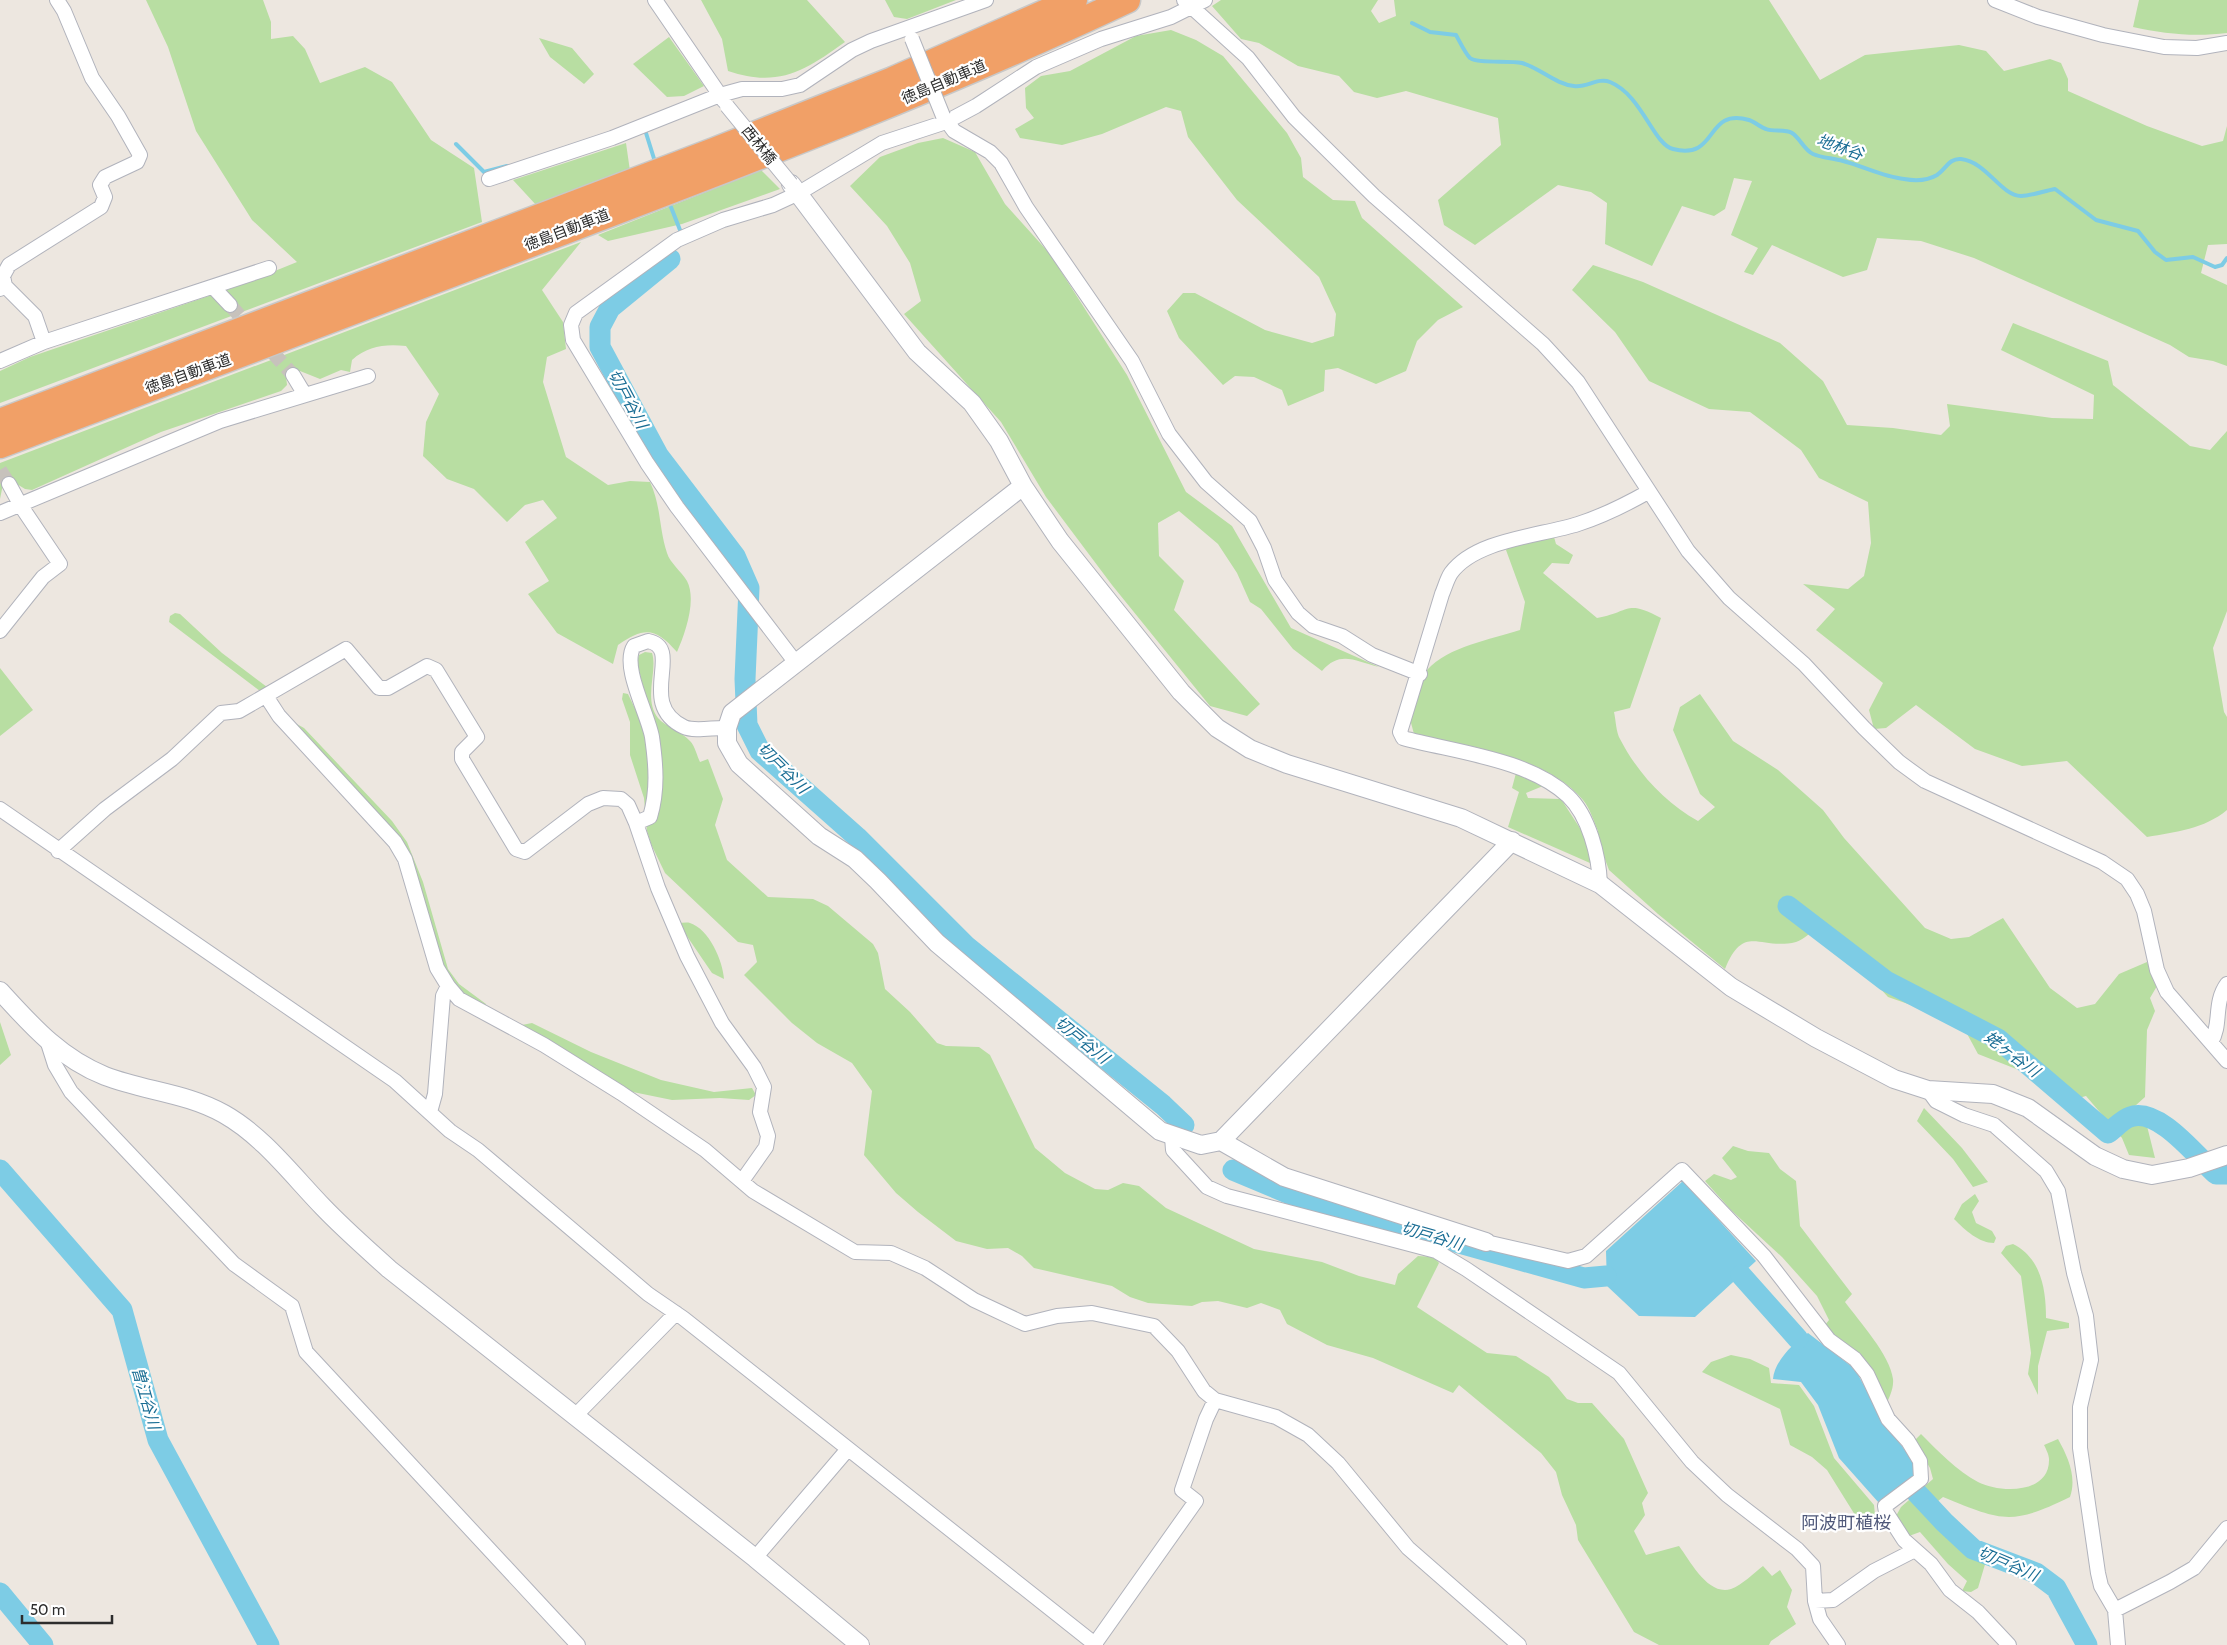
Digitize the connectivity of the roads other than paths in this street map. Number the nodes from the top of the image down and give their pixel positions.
1 (57, 0) edge
2 (656, 0) edge
3 (986, 0) edge
4 (1074, 0) edge
5 (1127, 0) edge
6 (1995, 0) edge
7 (1192, 3) edge
8 (910, 34) junction
9 (2227, 43) edge
10 (724, 100) junction
11 (944, 119) junction
12 (489, 179) dead end
13 (795, 188) junction
14 (269, 268) dead end
15 (2, 287) edge
16 (213, 287) junction
17 (230, 306) tunnel mouth
18 (44, 342) junction
19 (0, 361) edge
20 (294, 375) tunnel mouth
21 (368, 376) dead end
22 (304, 395) junction
23 (0, 422) edge
24 (0, 445) edge
25 (9, 484) tunnel mouth
26 (1023, 486) junction
27 (1648, 492) junction
28 (21, 506) junction
29 (0, 513) edge
30 (0, 631) edge
31 (796, 663) junction
32 (1420, 674) junction
33 (266, 696) junction
34 (727, 728) junction
35 (0, 809) edge
36 (636, 823) junction
37 (1512, 841) junction
38 (58, 851) junction
39 (1600, 884) junction
40 (2227, 984) edge
41 (448, 986) junction
42 (0, 991) edge
43 (2211, 1042) junction
44 (48, 1043) junction
45 (2227, 1061) edge
46 (1928, 1090) junction
47 (430, 1112) junction
48 (1172, 1137) junction
49 (1221, 1141) junction
50 (2220, 1157) edge
51 (742, 1181) junction
52 (1486, 1242) joint
53 (676, 1313) junction
54 (1215, 1400) junction
55 (574, 1417) junction
56 (848, 1449) junction
57 (2227, 1528) edge
58 (1915, 1550) junction
59 (755, 1558) junction
60 (1815, 1601) junction
61 (2114, 1610) junction
62 (578, 1645) edge
63 (860, 1645) edge
64 (1095, 1645) edge
65 (1519, 1645) edge
66 (1838, 1645) edge
67 (2009, 1645) edge
68 (2118, 1645) edge

1 - 15 street
2 - 10 street, 西林橋
3 - 8 street
4 - 23 highway, 徳島自動車道
5 - 24 highway, 徳島自動車道
6 - 9 street
7 - 11 street
7 - 27 street
8 - 10 street
8 - 11 street, bridge
10 - 12 street
10 - 13 street, 西林橋, bridge
11 - 13 street
11 - 32 street
13 - 26 street
13 - 31 street
14 - 16 street
15 - 18 street
16 - 17 street
16 - 18 street
18 - 19 street
20 - 22 street
21 - 22 street
22 - 28 street
25 - 28 street
26 - 31 street
26 - 37 street
27 - 32 street
27 - 43 street
28 - 29 street
28 - 30 street
31 - 34 street
32 - 39 street
33 - 36 street
33 - 38 street
33 - 41 street
34 - 36 street
34 - 48 street
35 - 38 street
36 - 51 street
37 - 39 street
37 - 49 street
38 - 47 street
39 - 46 street
40 - 43 street
41 - 47 street
41 - 51 street
42 - 44 street
43 - 45 street
44 - 55 street
44 - 62 street
46 - 50 street
46 - 61 street
47 - 53 street
48 - 49 street
48 - 60 street
49 - 52 street
51 - 54 street
52 - 58 street
53 - 55 street
53 - 56 street
54 - 64 street
54 - 65 street
55 - 59 street
56 - 59 street
56 - 64 street
57 - 61 street
58 - 60 street
58 - 67 street
59 - 63 street
60 - 66 street
61 - 68 street

